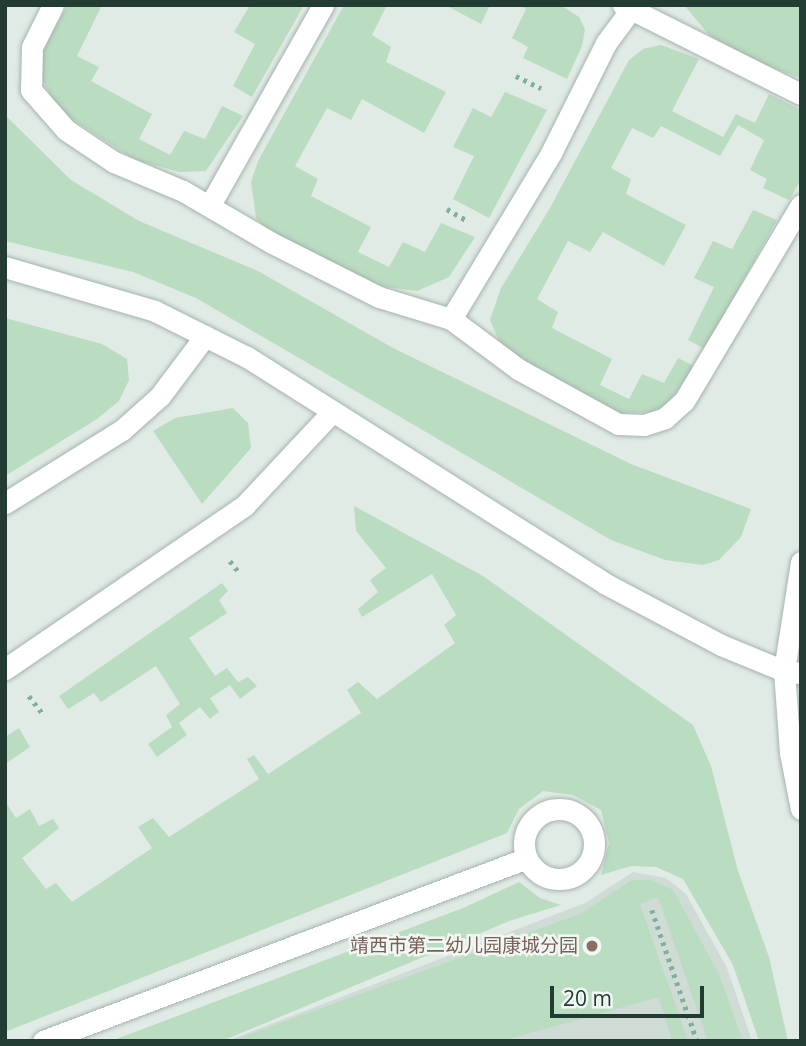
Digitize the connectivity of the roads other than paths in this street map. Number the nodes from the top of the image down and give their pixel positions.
1 (53, 5) edge
2 (323, 5) edge
3 (630, 7) edge
4 (801, 94) edge
5 (210, 205) junction
6 (801, 205) edge
7 (5, 267) edge
8 (451, 319) junction
9 (205, 336) junction
10 (332, 412) junction
11 (5, 503) edge
12 (801, 562) edge
13 (5, 669) edge
14 (792, 672) edge
15 (801, 809) edge
16 (527, 858) dead end
17 (43, 1041) edge

1 - 5 street
2 - 5 street
3 - 4 street
3 - 8 street
5 - 8 street
6 - 8 street
7 - 9 street
9 - 10 street
9 - 11 street
10 - 13 street
10 - 14 street
12 - 14 street
14 - 15 street
16 - 17 street

